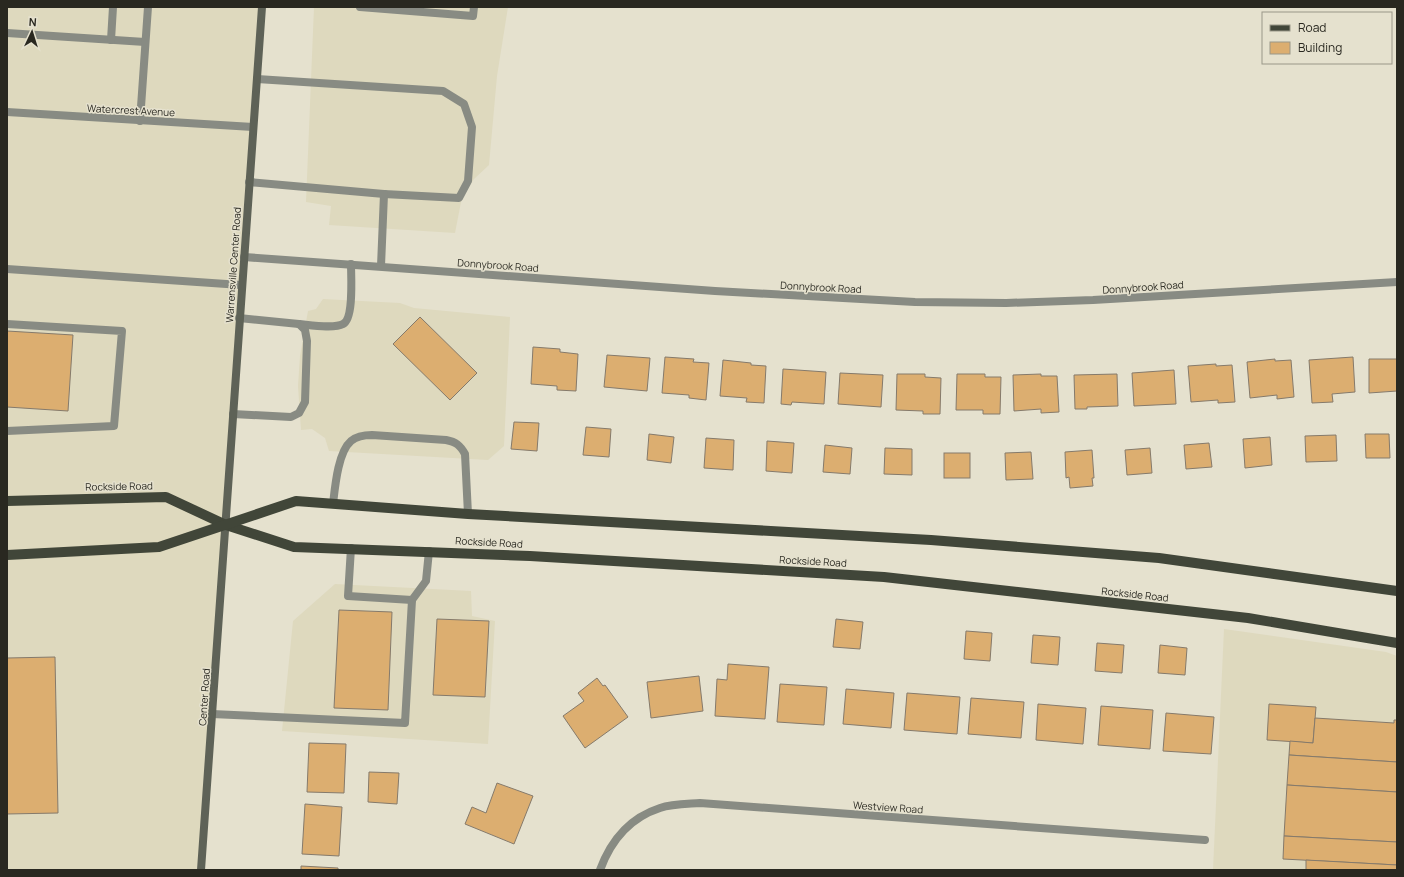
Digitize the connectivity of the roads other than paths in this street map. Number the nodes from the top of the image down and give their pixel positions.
1 (113, 7) edge
2 (148, 7) edge
3 (262, 7) edge
4 (360, 7) edge
5 (474, 7) edge
6 (426, 10) edge
7 (7, 33) edge
8 (111, 40) junction
9 (145, 42) junction
10 (257, 79) junction
11 (7, 112) edge
12 (140, 121) junction
13 (253, 127) junction
14 (249, 182) junction
15 (384, 194) junction
16 (244, 257) junction
17 (351, 264) junction
18 (381, 266) junction
19 (7, 269) edge
20 (1397, 282) edge
21 (241, 285) junction
22 (239, 318) junction
23 (7, 324) edge
24 (299, 324) junction
25 (233, 414) junction
26 (7, 431) edge
27 (7, 501) edge
28 (333, 504) junction
29 (468, 514) junction
30 (226, 525) junction
31 (351, 548) junction
32 (429, 551) junction
33 (7, 555) edge
34 (1397, 591) edge
35 (412, 600) junction
36 (1397, 643) edge
37 (212, 714) junction
38 (1205, 840) dead end
39 (201, 870) edge
40 (600, 870) edge

1 - 8 street
2 - 9 street
3 - 10 main road, Warrensville Center Road
4 - 6 street
5 - 6 street
7 - 8 street
8 - 9 street
9 - 12 street
10 - 13 main road, Warrensville Center Road
10 - 15 street
11 - 12 street, Watercrest Avenue
12 - 13 street, Watercrest Avenue
13 - 14 main road, Warrensville Center Road
14 - 15 street
14 - 16 main road, Warrensville Center Road
15 - 18 street
16 - 17 street, Donnybrook Road
16 - 21 main road, Warrensville Center Road
17 - 18 street, Donnybrook Road
17 - 24 street
18 - 20 street, Donnybrook Road
19 - 21 street
21 - 22 main road, Warrensville Center Road
22 - 24 street
22 - 25 main road, Warrensville Center Road
23 - 26 street
24 - 25 street
25 - 30 main road, Warrensville Center Road
27 - 30 main road, Rockside Road
28 - 29 main road
28 - 29 street
28 - 30 main road
29 - 34 main road
30 - 31 main road, Rockside Road
30 - 33 main road
30 - 37 main road, Center Road
31 - 32 main road, Rockside Road
31 - 35 street
32 - 35 street
32 - 36 main road, Rockside Road
35 - 37 street
37 - 39 main road, Center Road
38 - 40 street, Westview Road

